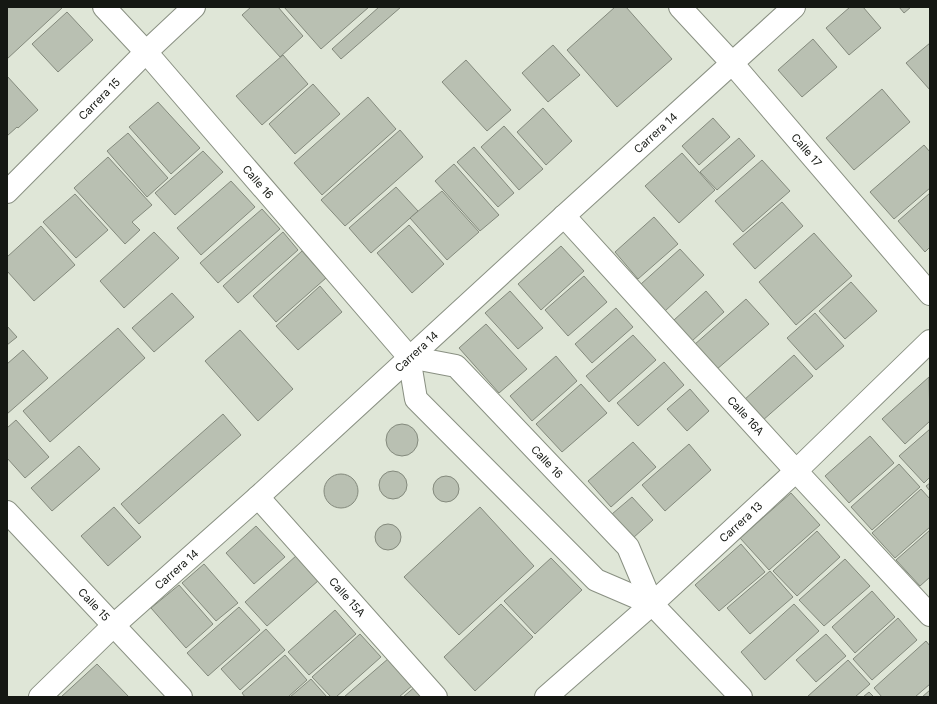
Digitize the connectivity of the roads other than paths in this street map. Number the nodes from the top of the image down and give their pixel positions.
1 (104, 7) edge
2 (194, 7) edge
3 (680, 7) edge
4 (794, 7) edge
5 (146, 52) junction
6 (732, 63) junction
7 (7, 192) edge
8 (564, 216) junction
9 (930, 294) edge
10 (930, 341) edge
11 (409, 358) junction
12 (796, 471) junction
13 (258, 497) junction
14 (7, 512) edge
15 (652, 604) junction
16 (930, 615) edge
17 (114, 625) junction
18 (40, 697) edge
19 (181, 697) edge
20 (436, 697) edge
21 (546, 697) edge
22 (740, 697) edge

1 - 5 street, Calle 16
2 - 5 street, Carrera 15
3 - 6 street, Calle 17
4 - 6 street, Carrera 14
5 - 7 street, Carrera 15
5 - 11 street, Calle 16
6 - 8 street, Carrera 14
6 - 9 street, Calle 17
8 - 11 street, Carrera 14
8 - 12 street, Calle 16A
10 - 12 street, Carrera 13
11 - 13 street, Carrera 14
11 - 15 street, Calle 16
11 - 15 street, Calle 16
12 - 15 street, Carrera 13
12 - 16 street, Calle 16A
13 - 17 street, Carrera 14
13 - 20 street, Calle 15A
14 - 17 street, Calle 15
15 - 21 street, Carrera 13
15 - 22 street, Calle 16
17 - 18 street, Carrera 14
17 - 19 street, Calle 15

